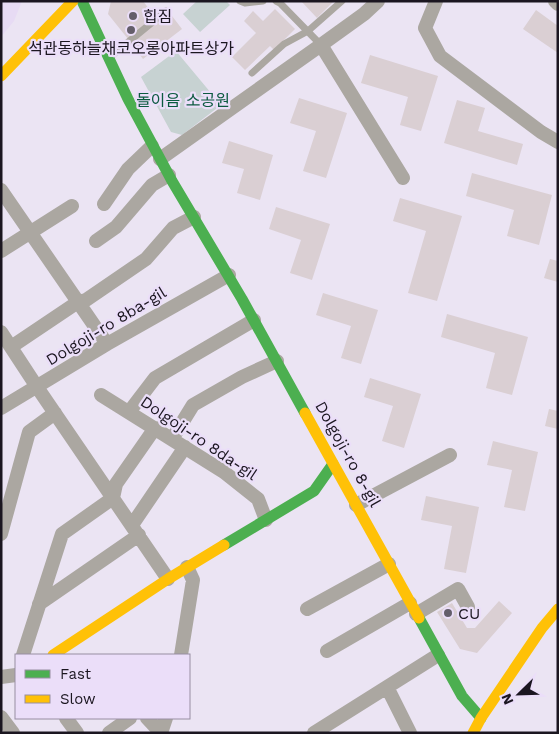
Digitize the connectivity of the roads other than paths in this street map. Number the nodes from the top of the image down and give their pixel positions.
1 (73, 1) edge
2 (82, 1) edge
3 (240, 1) edge
4 (276, 1) edge
5 (342, 1) edge
6 (378, 1) edge
7 (436, 1) edge
8 (555, 1) edge
9 (258, 2) edge
10 (558, 4) edge
11 (166, 12) dead end
12 (308, 31) junction
13 (321, 45) junction
14 (108, 58) junction
15 (252, 73) dead end
16 (1, 76) edge
17 (558, 142) edge
18 (152, 146) junction
19 (160, 160) junction
20 (169, 175) junction
21 (403, 178) dead end
22 (1, 190) edge
23 (104, 204) dead end
24 (72, 206) dead end
25 (194, 217) junction
26 (30, 232) junction
27 (96, 241) dead end
28 (1, 251) edge
29 (229, 275) junction
30 (78, 302) junction
31 (254, 320) junction
32 (1, 332) edge
33 (107, 344) junction
34 (11, 347) junction
35 (276, 360) junction
36 (38, 387) junction
37 (101, 395) dead end
38 (1, 408) edge
39 (129, 412) junction
40 (55, 413) junction
41 (155, 428) junction
42 (172, 439) junction
43 (185, 448) junction
44 (450, 455) dead end
45 (333, 464) junction
46 (113, 498) junction
47 (356, 505) junction
48 (266, 520) junction
49 (135, 530) junction
50 (1, 534) edge
51 (389, 564) junction
52 (187, 567) junction
53 (168, 579) junction
54 (40, 604) junction
55 (468, 607) dead end
56 (413, 608) junction
57 (307, 609) dead end
58 (556, 614) edge
59 (327, 651) dead end
60 (23, 654) edge
61 (54, 654) edge
62 (181, 654) edge
63 (438, 655) junction
64 (15, 675) edge
65 (1, 677) edge
66 (387, 687) junction
67 (1, 716) edge
68 (481, 718) junction
69 (67, 719) edge
70 (129, 719) edge
71 (148, 719) edge
72 (166, 719) edge
73 (336, 719) junction
74 (9, 731) edge
75 (77, 733) edge
76 (110, 733) edge
77 (161, 733) edge
78 (314, 733) edge
79 (342, 733) edge
80 (410, 733) edge
81 (473, 733) edge

1 - 16 street
2 - 14 street, Dolgoji-ro 8-gil
3 - 9 lane
4 - 12 lane
5 - 12 lane
6 - 13 street
7 - 17 street
8 - 10 street
11 - 14 lane
12 - 13 lane
12 - 15 lane
13 - 19 street
13 - 21 street
14 - 18 street, Dolgoji-ro 8-gil
18 - 19 street, Dolgoji-ro 8-gil
18 - 23 street
19 - 20 street, Dolgoji-ro 8-gil
20 - 25 street, Dolgoji-ro 8-gil
20 - 27 street
22 - 26 street
24 - 26 street
25 - 29 street, Dolgoji-ro 8-gil
25 - 30 street
26 - 28 street
26 - 30 street
29 - 31 street, Dolgoji-ro 8-gil
29 - 33 street, Dolgoji-ro 8ba-gil
30 - 33 street
30 - 34 street
31 - 35 street, Dolgoji-ro 8-gil
31 - 39 street
32 - 34 street
33 - 36 street, Dolgoji-ro 8ba-gil
34 - 36 street
35 - 42 street
35 - 45 street, Dolgoji-ro 8-gil
36 - 38 street, Dolgoji-ro 8ba-gil
36 - 40 street
37 - 39 street, Dolgoji-ro 8da-gil
39 - 41 street, Dolgoji-ro 8da-gil
40 - 46 street
40 - 50 street
41 - 42 street, Dolgoji-ro 8da-gil
41 - 46 street
42 - 43 street, Dolgoji-ro 8da-gil
43 - 48 street, Dolgoji-ro 8da-gil
43 - 49 street
44 - 47 street
45 - 47 street, Dolgoji-ro 8-gil
45 - 48 street
46 - 49 street
46 - 54 street
47 - 51 street, Dolgoji-ro 8-gil
48 - 52 street
49 - 53 street
49 - 54 street
51 - 56 street, Dolgoji-ro 8-gil
51 - 57 street
52 - 53 street
52 - 62 street
53 - 61 street
54 - 60 street
55 - 56 street
56 - 59 street
56 - 63 street, Dolgoji-ro 8-gil
58 - 68 street
63 - 66 street
63 - 68 street, Dolgoji-ro 8-gil
64 - 65 street
66 - 73 street
66 - 80 street
67 - 74 street
68 - 81 street
69 - 75 street
70 - 76 street
71 - 77 street
72 - 77 street
73 - 78 street
73 - 79 street

